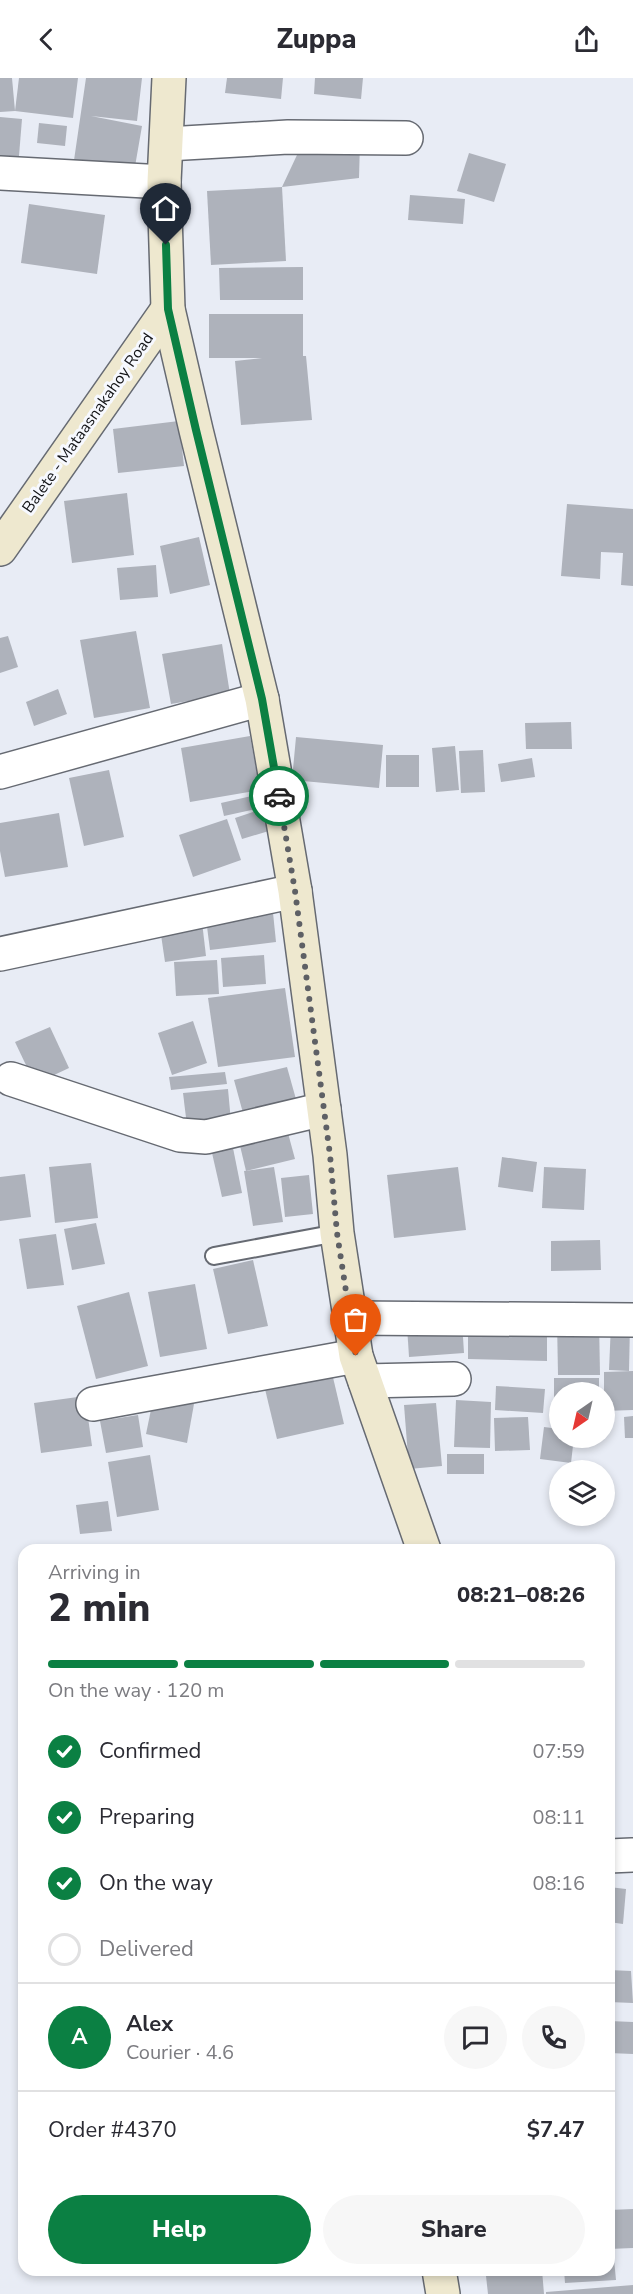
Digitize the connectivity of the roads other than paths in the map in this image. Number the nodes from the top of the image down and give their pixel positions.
1 (169, 78) edge
2 (406, 138) dead end
3 (167, 144) junction
4 (0, 173) edge
5 (164, 182) junction
6 (168, 309) junction
7 (0, 549) edge
8 (262, 699) junction
9 (0, 772) edge
10 (295, 891) junction
11 (0, 954) edge
12 (10, 1079) dead end
13 (324, 1109) junction
14 (337, 1233) junction
15 (214, 1256) dead end
16 (351, 1318) junction
17 (633, 1320) edge
18 (361, 1368) junction
19 (454, 1379) dead end
20 (93, 1404) dead end
21 (422, 1544) edge
22 (632, 1855) edge
23 (615, 1856) edge
24 (440, 2276) edge
25 (443, 2294) edge

1 - 3 street
2 - 3 street
3 - 5 street
4 - 5 street
5 - 6 street
6 - 7 street, Balete - Mataasnakahoy Road
6 - 8 street
8 - 9 street
8 - 10 street
10 - 11 street
10 - 13 street
12 - 13 street
13 - 14 street
14 - 15 lane
14 - 16 street
16 - 17 street
16 - 18 street
18 - 19 street
18 - 20 street
18 - 21 street
22 - 23 street
24 - 25 street

